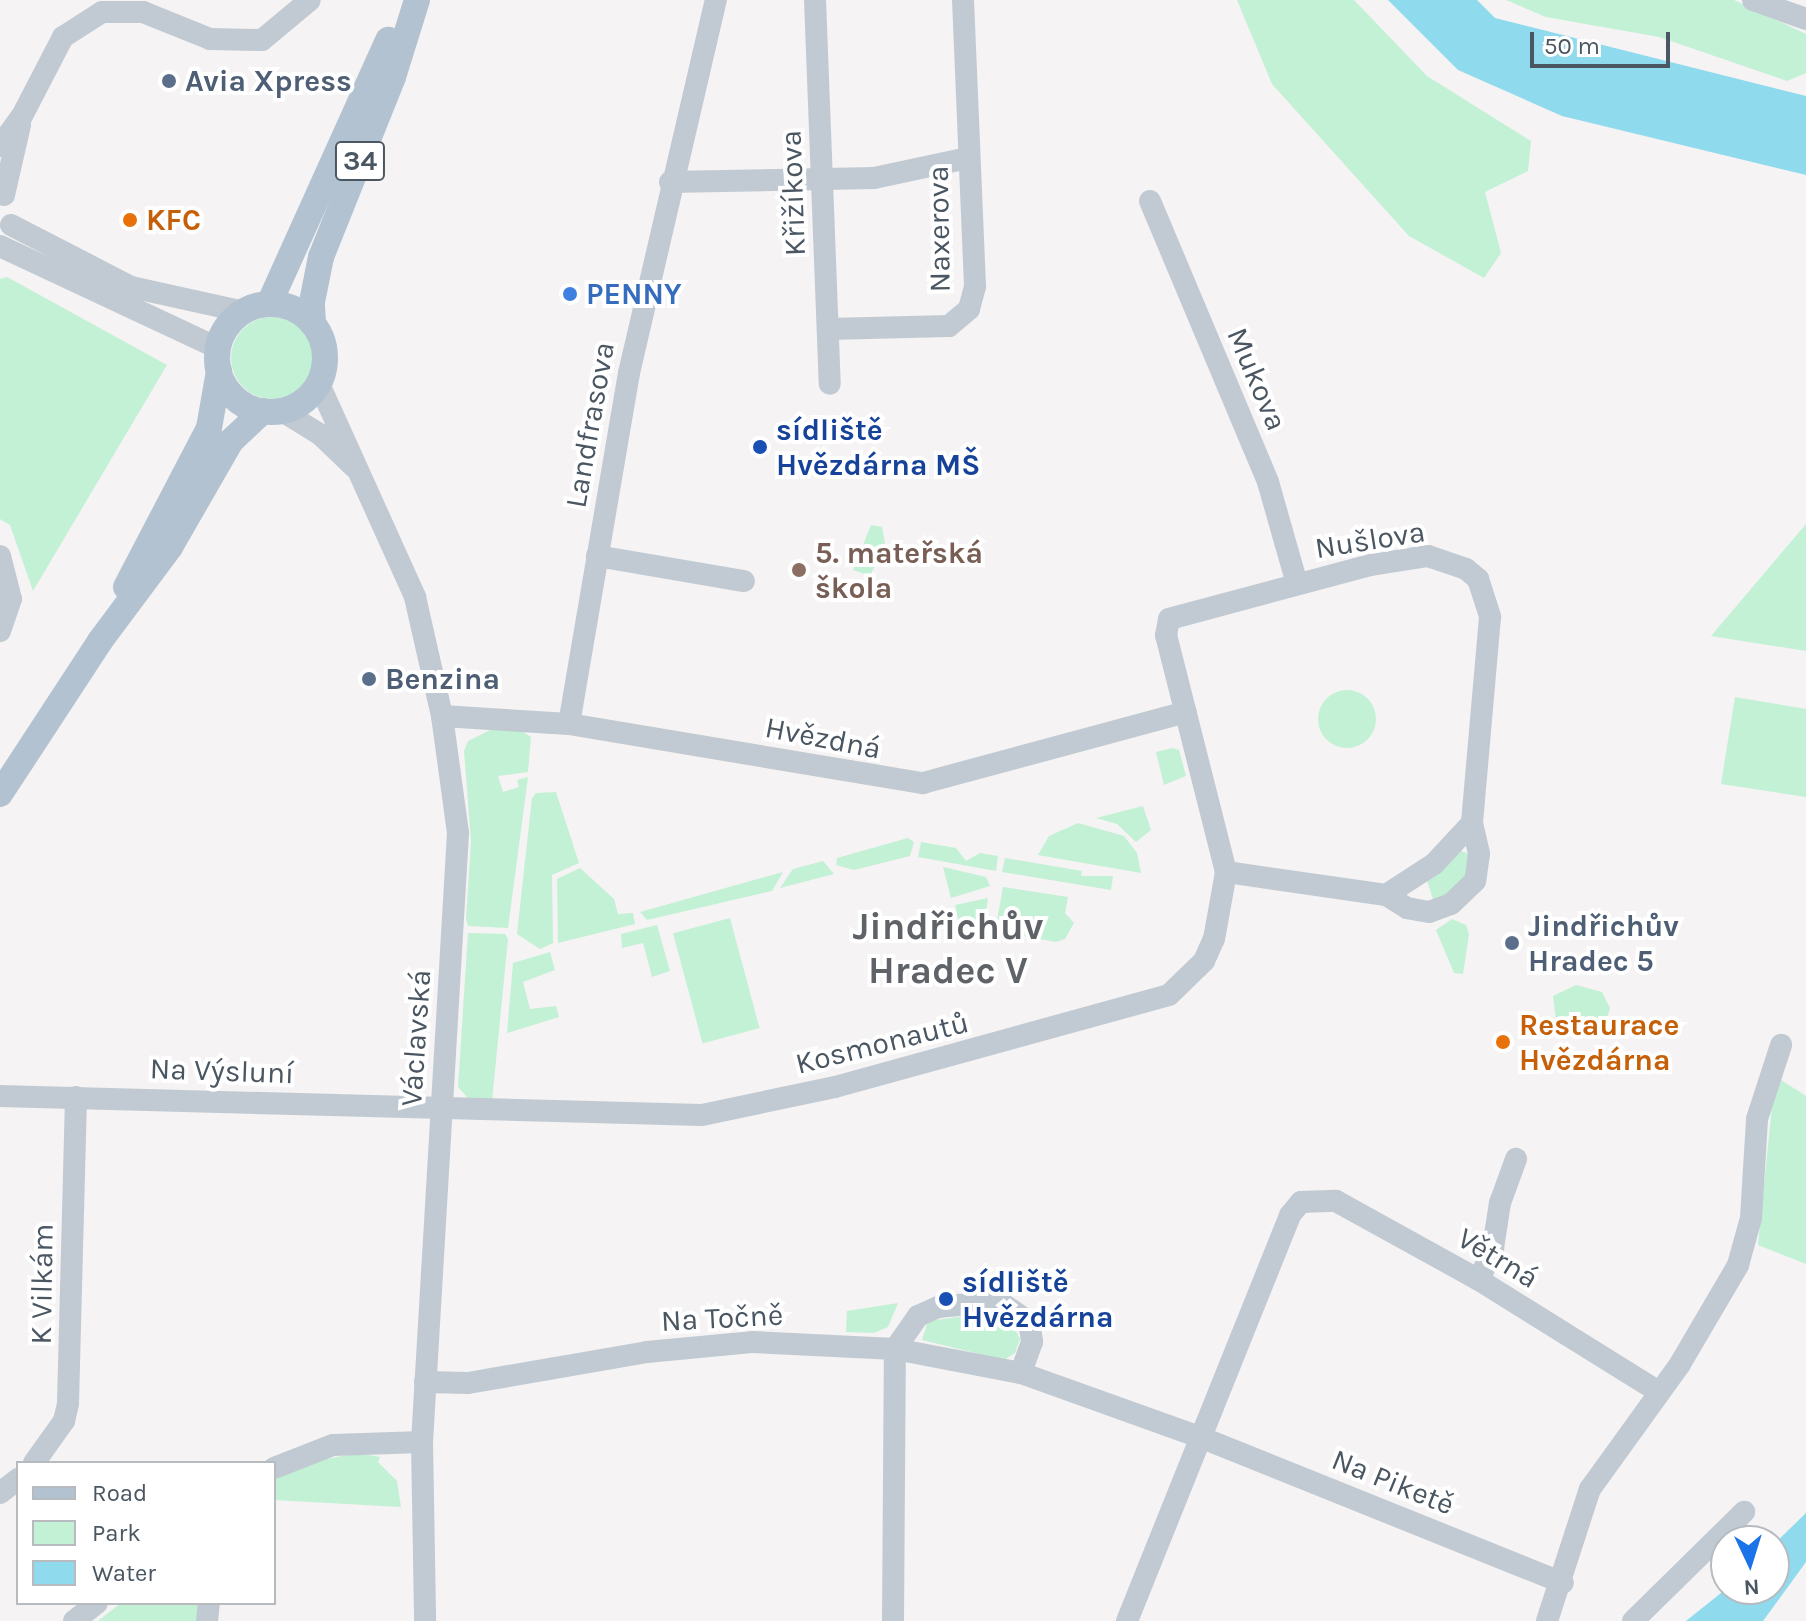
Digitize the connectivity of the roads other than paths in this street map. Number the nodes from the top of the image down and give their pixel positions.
1 (310, 0) edge
2 (405, 0) edge
3 (417, 0) edge
4 (716, 0) edge
5 (815, 0) edge
6 (963, 0) edge
7 (1753, 0) edge
8 (1806, 19) edge
9 (22, 116) junction
10 (0, 146) edge
11 (968, 158) junction
12 (822, 178) junction
13 (670, 182) junction
14 (2, 193) edge
15 (1150, 201) dead end
16 (4, 238) edge
17 (257, 308) junction
18 (313, 324) junction
19 (828, 329) junction
20 (219, 359) junction
21 (319, 384) junction
22 (830, 384) dead end
23 (272, 411) junction
24 (362, 474) junction
25 (0, 556) edge
26 (597, 556) junction
27 (744, 581) dead end
28 (1297, 584) junction
29 (0, 631) edge
30 (100, 641) junction
31 (1186, 712) junction
32 (442, 716) junction
33 (569, 724) junction
34 (0, 794) edge
35 (1472, 823) junction
36 (1226, 872) junction
37 (1386, 895) junction
38 (1781, 1045) dead end
39 (0, 1096) edge
40 (76, 1097) junction
41 (441, 1110) junction
42 (1516, 1159) dead end
43 (1479, 1280) junction
44 (895, 1349) junction
45 (1021, 1373) junction
46 (425, 1382) junction
47 (1657, 1391) junction
48 (1200, 1437) junction
49 (422, 1442) junction
50 (35, 1461) edge
51 (276, 1467) edge
52 (16, 1481) edge
53 (0, 1493) edge
54 (1744, 1512) dead end
55 (1563, 1583) junction
56 (94, 1605) edge
57 (74, 1621) edge
58 (425, 1621) edge
59 (893, 1621) edge
60 (1127, 1621) edge
61 (1547, 1621) edge
62 (1633, 1621) edge

1 - 9 street
2 - 17 main road, 34
3 - 18 main road, 34
4 - 13 street, Landfrasova
5 - 12 street, Křižíkova
6 - 11 street, Naxerova
7 - 8 street
9 - 10 street
9 - 14 street
11 - 12 street
11 - 19 street, Naxerova
12 - 13 street
12 - 19 street, Křižíkova
13 - 26 street, Landfrasova
14 - 16 street
15 - 28 street, Mukova
16 - 17 street
16 - 20 street
17 - 18 main road
17 - 20 main road
18 - 21 main road
19 - 22 street, Křižíkova
20 - 23 main road
20 - 30 main road
21 - 23 main road
21 - 24 street, Václavská
23 - 24 street, Václavská
23 - 30 main road
24 - 32 street, Václavská
25 - 29 street
26 - 27 street
26 - 33 street, Landfrasova
28 - 31 street, Nušlova
28 - 35 street, Nušlova
30 - 34 main road
31 - 33 street, Hvězdná
31 - 36 street, Kosmonautů
32 - 33 street, Hvězdná
32 - 41 street, Václavská
35 - 37 street
35 - 37 street, Nušlova
36 - 37 street
36 - 41 street, Kosmonautů
38 - 47 street
39 - 40 street, Na Výsluní
40 - 41 street, Na Výsluní
40 - 50 street, K Vilkám
41 - 46 street, Václavská
42 - 43 street
43 - 47 street, Větrná
43 - 48 street, Větrná
44 - 45 street, Na Točně
44 - 45 street
44 - 46 street, Na Točně
44 - 59 street
45 - 48 street, Na Piketě
46 - 49 street, Václavská
47 - 55 street
48 - 55 street, Na Piketě
48 - 60 street
49 - 51 street
49 - 58 street, Václavská
52 - 53 street
54 - 62 street
55 - 61 street
56 - 57 street

